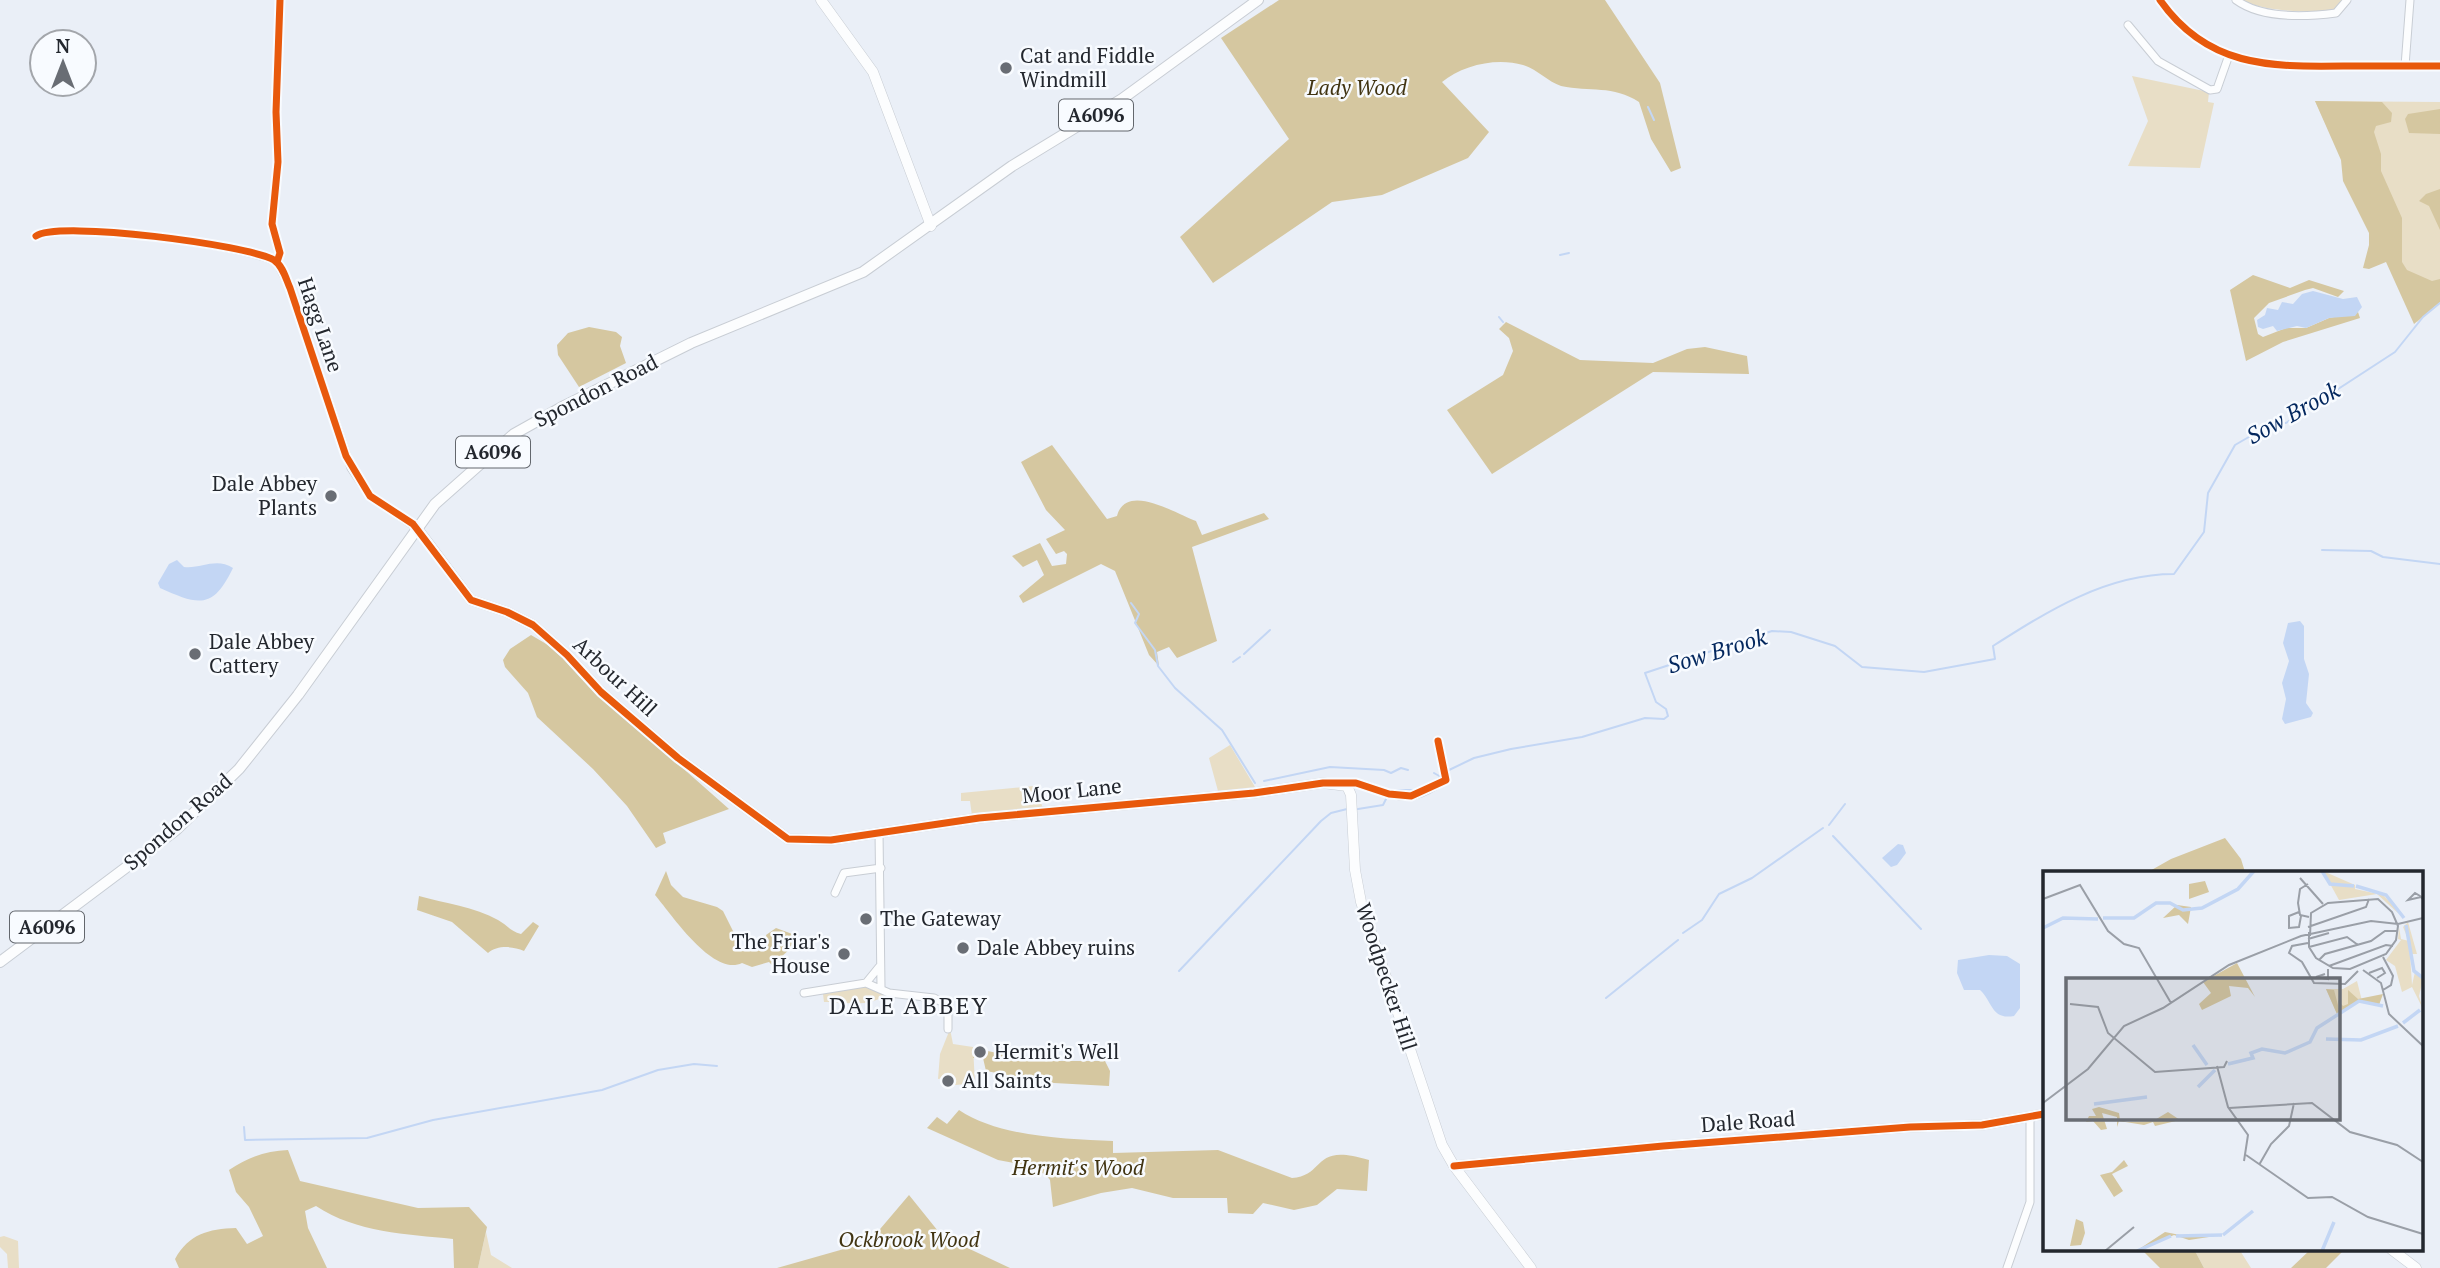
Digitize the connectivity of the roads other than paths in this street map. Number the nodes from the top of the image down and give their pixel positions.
1 (821, 0) edge
2 (1258, 0) edge
3 (2160, 0) edge
4 (2236, 0) edge
5 (2347, 0) edge
6 (2410, 0) edge
7 (2128, 25) dead end
8 (2229, 55) junction
9 (2405, 66) junction
10 (2440, 66) edge
11 (930, 226) junction
12 (36, 236) dead end
13 (417, 528) junction
14 (1438, 741) dead end
15 (1344, 784) junction
16 (879, 832) junction
17 (804, 841) joint
18 (881, 868) junction
19 (835, 893) dead end
20 (0, 962) edge
21 (879, 967) junction
22 (866, 983) junction
23 (881, 987) junction
24 (804, 993) dead end
25 (948, 1028) dead end
26 (2043, 1115) edge
27 (2030, 1118) junction
28 (1454, 1166) junction
29 (2392, 1250) edge
30 (1531, 1268) edge
31 (2007, 1268) edge
32 (2416, 1268) edge

1 - 11 street
2 - 11 main road, A6096
3 - 8 street
4 - 5 street
6 - 9 street
7 - 8 street
8 - 9 street
9 - 10 street
11 - 13 main road, Spondon Road / A6096
12 - 13 street, Hagg Lane
13 - 17 street, Arbour Hill
13 - 20 main road, Spondon Road / A6096
14 - 15 street
15 - 16 street, Moor Lane
15 - 28 street, Woodpecker Hill
16 - 17 street, Moor Lane
16 - 18 street
18 - 19 street
18 - 21 street
21 - 22 street
21 - 23 street
22 - 23 street
22 - 24 street
23 - 25 street
26 - 27 street, Dale Road
27 - 28 street, Dale Road
27 - 31 street
28 - 30 street, Woodpecker Hill
29 - 32 street

